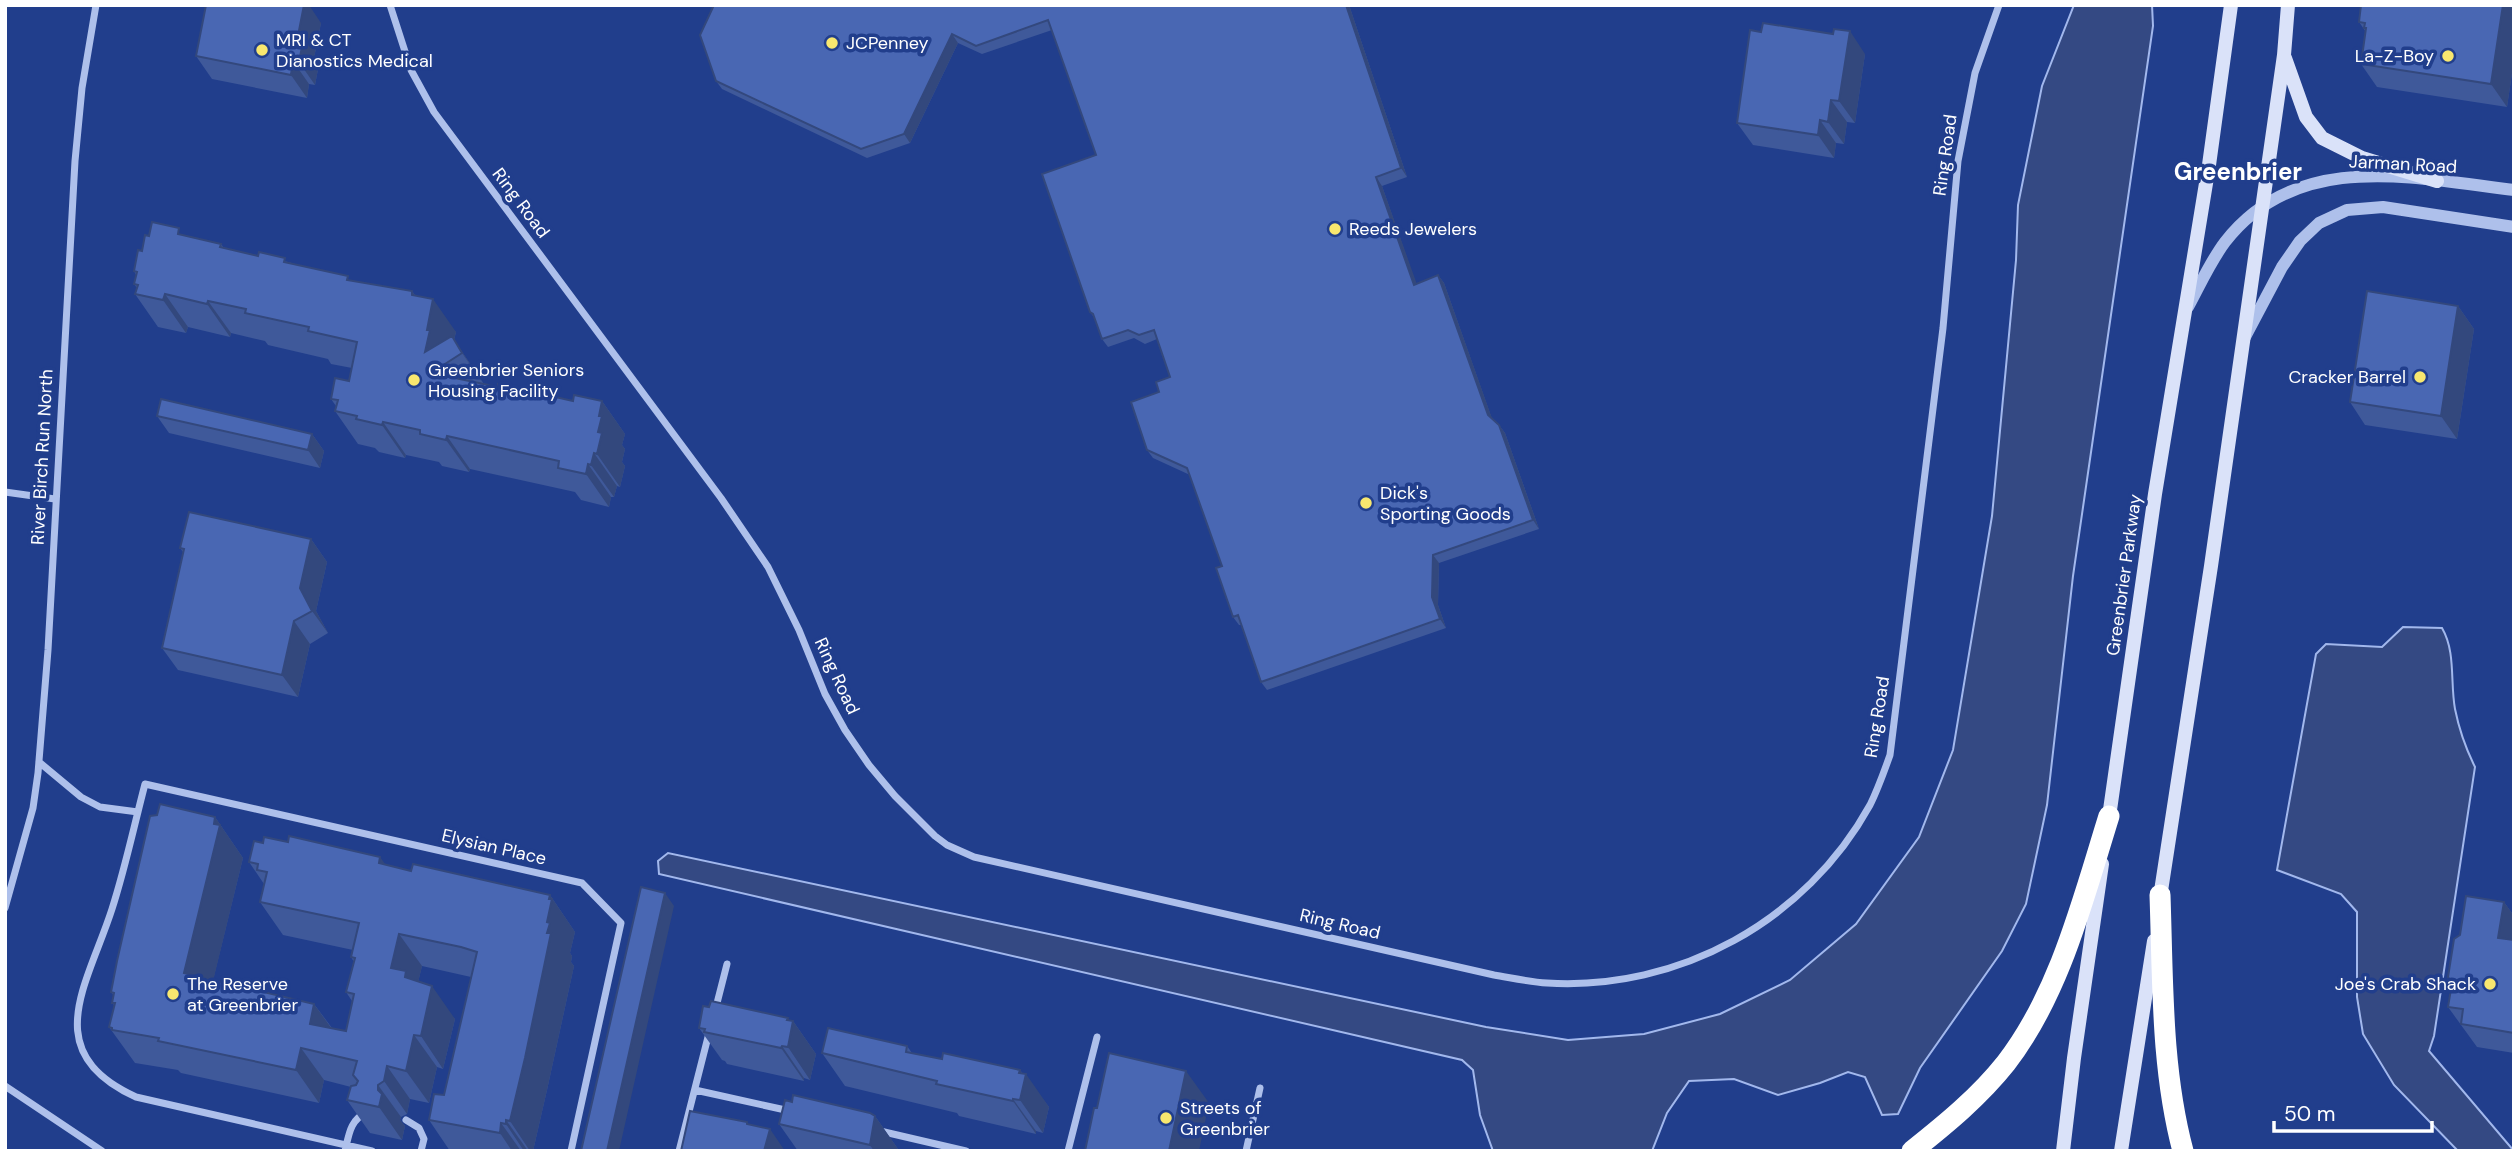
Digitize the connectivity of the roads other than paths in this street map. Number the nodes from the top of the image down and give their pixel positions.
1 (96, 5) edge
2 (390, 5) edge
3 (1999, 5) edge
4 (2231, 5) edge
5 (2288, 5) edge
6 (2284, 55) junction
7 (2437, 181) junction
8 (2514, 190) edge
9 (2262, 205) junction
10 (2514, 227) edge
11 (2185, 313) junction
12 (2242, 342) junction
13 (5, 492) edge
14 (55, 499) junction
15 (39, 762) junction
16 (138, 812) junction
17 (2109, 816) junction
18 (2161, 895) junction
19 (5, 908) edge
20 (727, 964) dead end
21 (1097, 1037) dead end
22 (5, 1086) edge
23 (1260, 1088) dead end
24 (695, 1090) junction
25 (797, 1112) edge
26 (375, 1113) edge
27 (406, 1120) dead end
28 (876, 1130) edge
29 (346, 1148) edge
30 (102, 1151) edge
31 (372, 1151) edge
32 (421, 1151) edge
33 (571, 1151) edge
34 (679, 1151) edge
35 (966, 1151) edge
36 (1068, 1151) edge
37 (1246, 1151) edge
38 (1912, 1151) edge
39 (2063, 1151) edge
40 (2121, 1151) edge
41 (2183, 1151) edge

1 - 14 street, River Birch Run North
2 - 3 street, Ring Road
4 - 11 main road, Greenbrier Parkway
5 - 6 main road
6 - 7 main road
6 - 9 main road
7 - 8 street, Jarman Road
7 - 9 street, Jarman Road
9 - 11 street, Jarman Road
9 - 12 main road
10 - 12 street
11 - 17 main road, Greenbrier Parkway
12 - 18 main road
13 - 14 street
14 - 15 street, River Birch Run North
15 - 16 street
15 - 19 street, River Birch Run North
16 - 29 street, Elysian Place
16 - 33 street, Elysian Place
17 - 38 highway
17 - 39 main road, Greenbrier Parkway
18 - 40 main road
18 - 41 highway
20 - 24 street
21 - 36 street
22 - 30 street
23 - 37 street
24 - 25 street
24 - 34 street
26 - 29 street
27 - 32 street
28 - 35 street
29 - 31 street, Elysian Place

